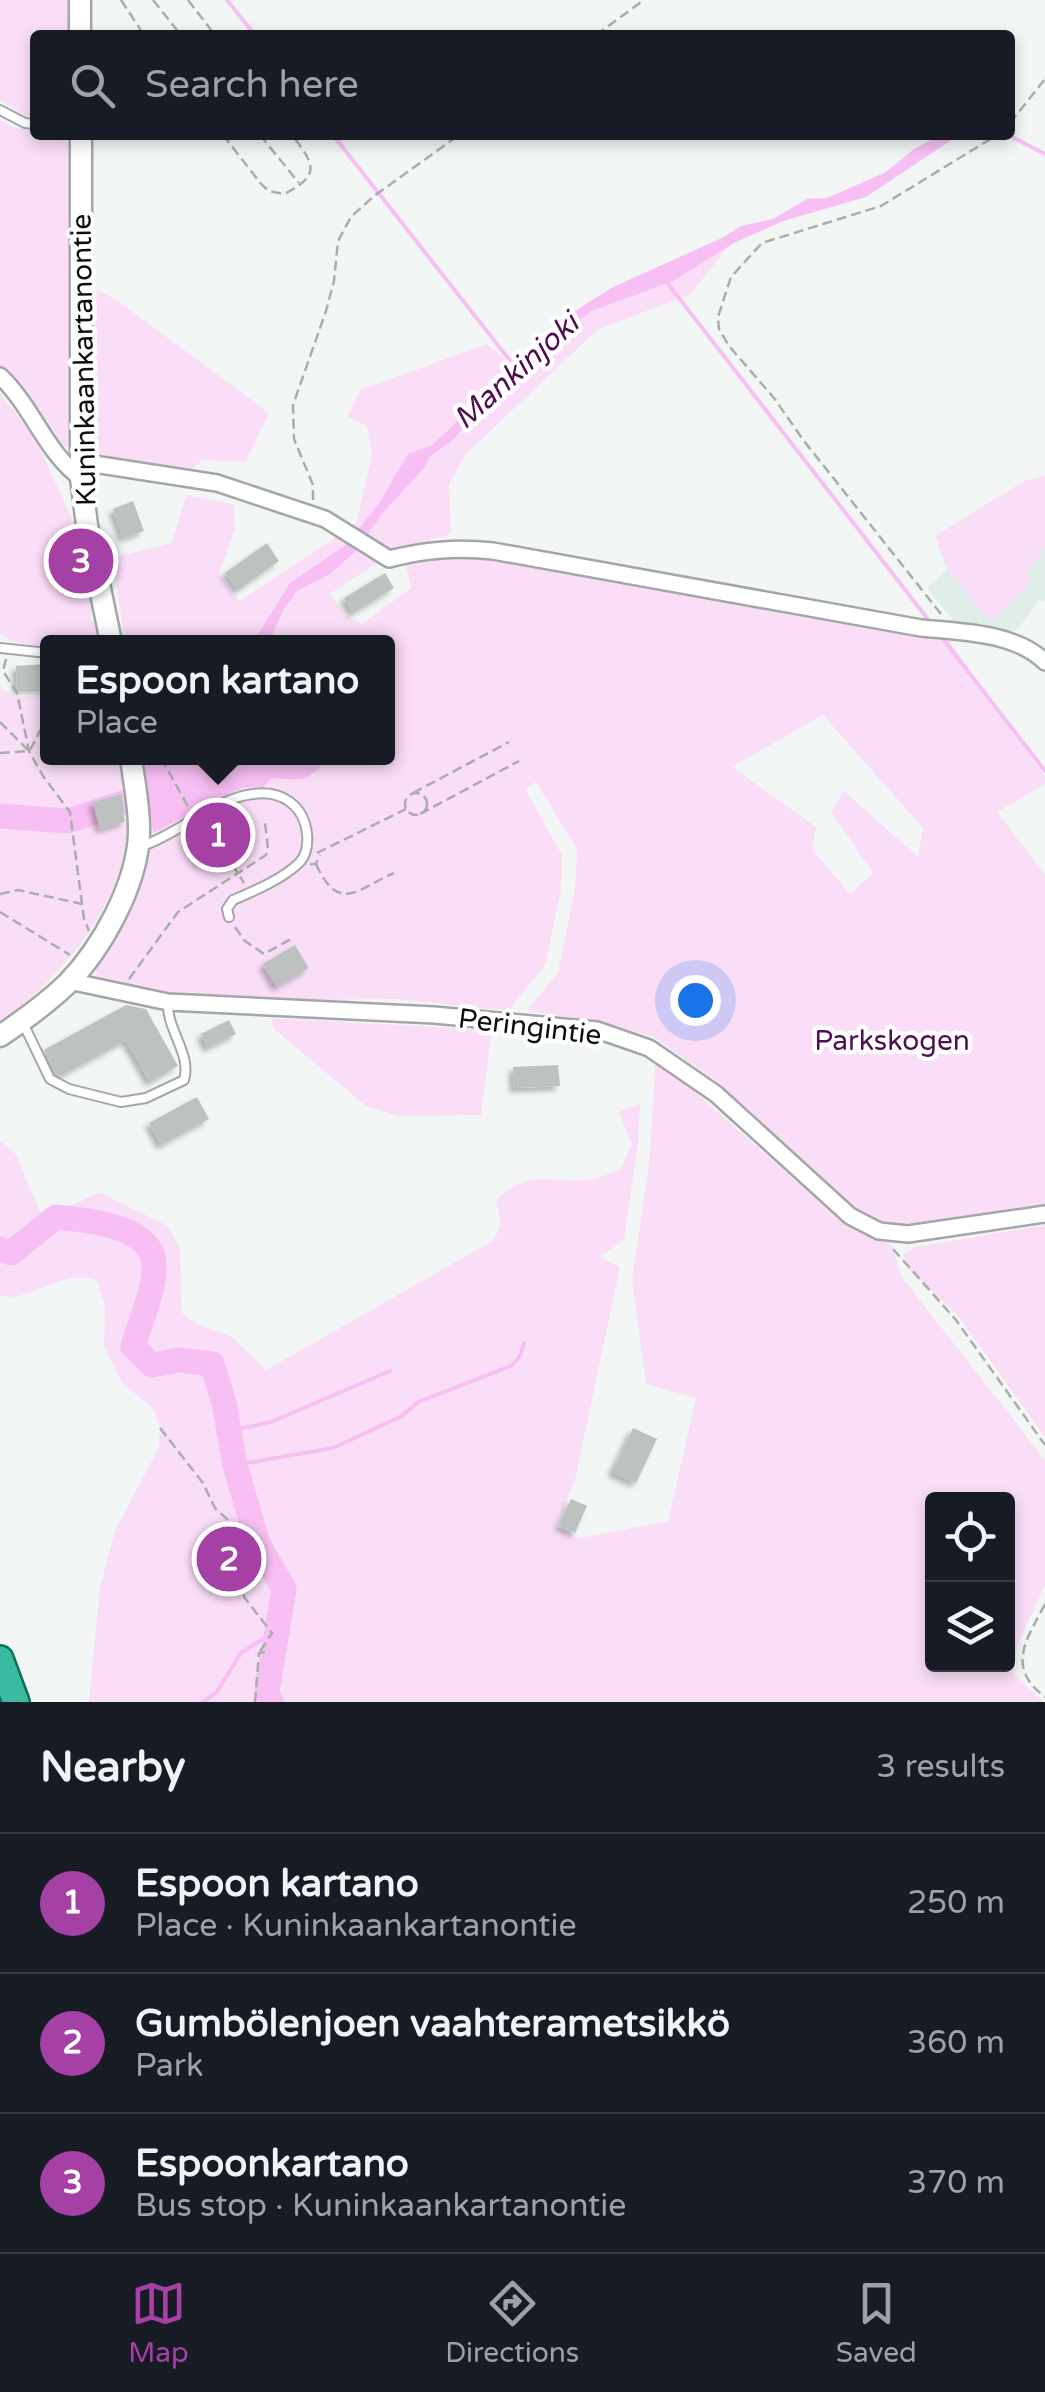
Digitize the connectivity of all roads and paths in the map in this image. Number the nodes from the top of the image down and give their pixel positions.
1 (80, 0) edge
2 (122, 0) edge
3 (154, 0) edge
4 (188, 0) edge
5 (644, 0) edge
6 (80, 30) edge
7 (141, 30) edge
8 (177, 30) edge
9 (211, 30) edge
10 (603, 30) edge
11 (1045, 78) edge
12 (0, 110) edge
13 (1015, 117) edge
14 (30, 124) edge
15 (80, 140) edge
16 (226, 140) edge
17 (264, 140) edge
18 (296, 140) edge
19 (452, 140) edge
20 (989, 140) edge
21 (300, 184) junction
22 (0, 376) edge
23 (81, 470) junction
24 (309, 514) junction
25 (954, 631) junction
26 (110, 635) edge
27 (4, 649) edge
28 (40, 652) edge
29 (1045, 662) edge
30 (0, 722) edge
31 (40, 731) edge
32 (509, 742) dead end
33 (29, 751) junction
34 (0, 754) edge
35 (519, 760) dead end
36 (131, 765) edge
37 (166, 765) edge
38 (413, 794) junction
39 (188, 806) dead end
40 (406, 809) junction
41 (420, 814) junction
42 (265, 822) dead end
43 (138, 847) junction
44 (306, 854) junction
45 (232, 864) dead end
46 (316, 864) dead end
47 (238, 873) junction
48 (394, 874) dead end
49 (250, 892) junction
50 (0, 894) edge
51 (82, 904) junction
52 (0, 912) edge
53 (229, 917) joint
54 (291, 939) dead end
55 (89, 955) junction
56 (69, 982) junction
57 (121, 994) junction
58 (168, 1002) junction
59 (22, 1021) junction
60 (0, 1036) edge
61 (1045, 1214) edge
62 (879, 1231) junction
63 (160, 1428) dead end
64 (1045, 1445) edge
65 (1045, 1604) edge
66 (270, 1651) dead end
67 (259, 1653) junction
68 (0, 1659) edge
69 (1045, 1697) edge
70 (16, 1702) edge
71 (255, 1702) edge

1 - 6 street
2 - 7 path
3 - 8 path
4 - 9 path
5 - 10 path
11 - 13 path
12 - 14 lane
15 - 23 street, Kuninkaankartanontie
16 - 21 path
17 - 21 path
18 - 21 path
19 - 24 path
20 - 25 path
22 - 23 street
23 - 24 street
23 - 26 street, Kuninkaankartanontie
24 - 25 street
25 - 29 street
27 - 28 lane
27 - 33 path
30 - 33 path
31 - 33 path
32 - 38 path
33 - 34 path
33 - 51 path
35 - 41 path
36 - 43 street
37 - 39 path
38 - 40 path
38 - 41 path
40 - 41 path
40 - 44 path
42 - 47 path
43 - 44 lane
43 - 55 street
44 - 49 lane
45 - 47 path
46 - 48 path
47 - 49 path
47 - 57 path
49 - 53 lane
50 - 51 path
51 - 55 path
52 - 55 path
53 - 54 path
55 - 56 street
56 - 57 street, Peringintie
56 - 59 street
57 - 58 street, Peringintie
58 - 59 lane
58 - 62 street, Peringintie
59 - 60 street
61 - 62 street
62 - 64 path
63 - 67 path
65 - 69 path
66 - 67 path
67 - 71 path
68 - 70 highway

